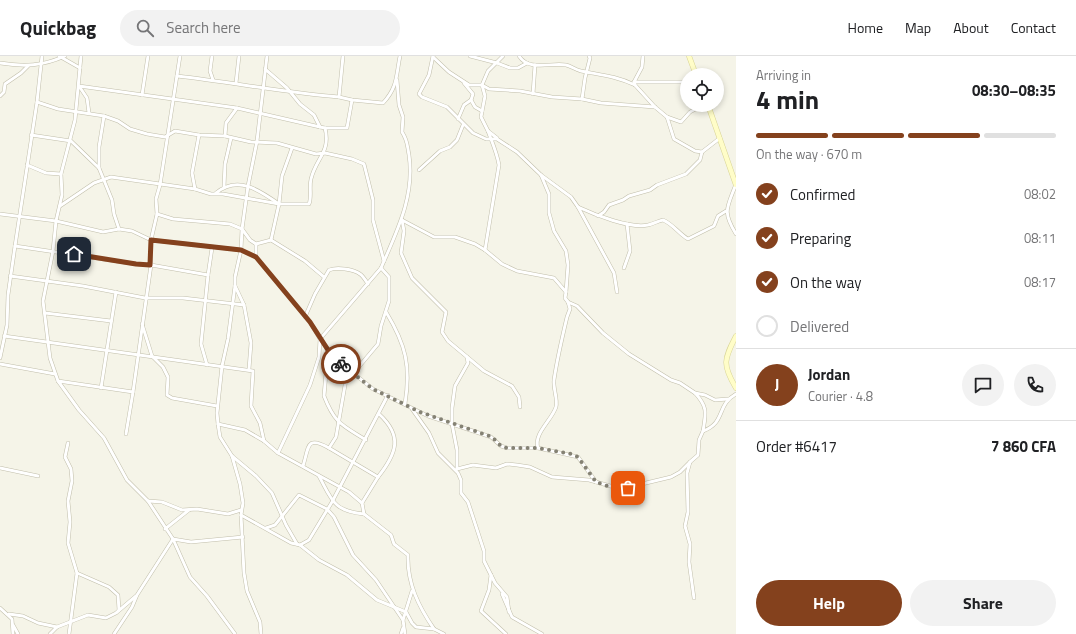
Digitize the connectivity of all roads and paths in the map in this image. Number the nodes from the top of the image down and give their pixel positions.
1 (42, 56) edge
2 (65, 56) edge
3 (81, 56) edge
4 (148, 56) edge
5 (180, 56) edge
6 (212, 56) edge
7 (239, 56) edge
8 (267, 56) edge
9 (343, 56) edge
10 (400, 56) edge
11 (433, 56) edge
12 (470, 56) edge
13 (503, 56) edge
14 (519, 56) edge
15 (588, 56) edge
16 (643, 56) edge
17 (689, 56) edge
18 (60, 57) edge
19 (0, 63) edge
20 (497, 63) junction
21 (527, 63) junction
22 (41, 64) junction
23 (535, 65) junction
24 (28, 66) junction
25 (80, 68) junction
26 (693, 68) edge
27 (265, 69) junction
28 (587, 72) junction
29 (177, 76) junction
30 (213, 80) junction
31 (398, 80) junction
32 (236, 82) junction
33 (462, 82) junction
34 (680, 82) edge
35 (635, 84) junction
36 (482, 85) junction
37 (79, 86) junction
38 (262, 86) junction
39 (290, 92) junction
40 (534, 94) junction
41 (142, 95) junction
42 (0, 96) edge
43 (339, 97) junction
44 (582, 99) junction
45 (173, 100) junction
46 (352, 100) junction
47 (472, 100) junction
48 (37, 102) junction
49 (655, 107) junction
50 (237, 108) junction
51 (482, 110) junction
52 (76, 112) junction
53 (690, 112) edge
54 (711, 112) edge
55 (89, 113) junction
56 (260, 113) junction
57 (104, 116) junction
58 (667, 116) junction
59 (458, 119) junction
60 (463, 125) junction
61 (320, 126) junction
62 (325, 128) junction
63 (488, 130) junction
64 (168, 135) junction
65 (198, 135) junction
66 (31, 136) junction
67 (225, 136) junction
68 (230, 138) junction
69 (497, 138) junction
70 (720, 138) junction
71 (491, 139) junction
72 (70, 141) junction
73 (256, 141) junction
74 (292, 148) junction
75 (702, 152) junction
76 (324, 153) junction
77 (27, 165) junction
78 (99, 168) junction
79 (419, 170) dead end
80 (61, 174) junction
81 (541, 175) junction
82 (103, 179) junction
83 (736, 184) edge
84 (160, 185) junction
85 (248, 186) junction
86 (224, 187) junction
87 (195, 190) junction
88 (216, 194) junction
89 (247, 198) junction
90 (279, 204) junction
91 (60, 206) junction
92 (578, 207) junction
93 (726, 211) junction
94 (0, 214) edge
95 (156, 214) junction
96 (19, 216) junction
97 (598, 216) junction
98 (402, 220) junction
99 (56, 221) junction
100 (627, 224) junction
101 (119, 229) junction
102 (242, 229) junction
103 (736, 234) edge
104 (151, 240) junction
105 (271, 240) junction
106 (256, 244) junction
107 (15, 246) junction
108 (212, 248) junction
109 (241, 250) junction
110 (486, 250) junction
111 (53, 251) junction
112 (256, 257) junction
113 (384, 261) junction
114 (150, 265) junction
115 (381, 268) junction
116 (624, 268) dead end
117 (208, 275) junction
118 (10, 276) junction
119 (324, 276) junction
120 (48, 282) junction
121 (368, 284) junction
122 (235, 286) junction
123 (116, 292) junction
124 (566, 292) junction
125 (617, 292) dead end
126 (145, 298) junction
127 (205, 300) junction
128 (568, 302) junction
129 (233, 303) junction
130 (244, 305) junction
131 (386, 312) junction
132 (45, 313) junction
133 (305, 317) junction
134 (111, 321) junction
135 (142, 321) junction
136 (4, 336) junction
137 (736, 336) edge
138 (320, 339) junction
139 (48, 342) junction
140 (107, 350) junction
141 (328, 350) junction
142 (137, 356) junction
143 (152, 356) junction
144 (467, 357) junction
145 (0, 358) edge
146 (0, 364) edge
147 (207, 365) junction
148 (222, 366) junction
149 (348, 368) junction
150 (249, 369) junction
151 (55, 374) junction
152 (58, 381) junction
153 (101, 388) junction
154 (736, 388) edge
155 (133, 392) junction
156 (695, 393) junction
157 (736, 394) edge
158 (388, 395) junction
159 (728, 399) junction
160 (406, 404) junction
161 (217, 406) junction
162 (520, 407) dead end
163 (412, 409) junction
164 (379, 414) junction
165 (218, 424) junction
166 (339, 424) junction
167 (452, 424) junction
168 (703, 431) junction
169 (126, 434) dead end
170 (366, 440) junction
171 (264, 441) junction
172 (68, 443) dead end
173 (329, 448) junction
174 (538, 448) junction
175 (278, 453) junction
176 (232, 456) junction
177 (354, 462) junction
178 (690, 462) junction
179 (303, 466) junction
180 (0, 468) edge
181 (457, 469) junction
182 (458, 473) junction
183 (318, 474) junction
184 (38, 476) dead end
185 (378, 477) junction
186 (596, 482) junction
187 (339, 487) junction
188 (148, 501) junction
189 (332, 502) junction
190 (362, 504) junction
191 (326, 509) junction
192 (189, 510) junction
193 (241, 510) junction
194 (282, 514) junction
195 (364, 514) junction
196 (241, 515) junction
197 (266, 528) junction
198 (165, 529) junction
199 (243, 537) junction
200 (173, 539) junction
201 (298, 545) junction
202 (77, 572) junction
203 (491, 574) junction
204 (412, 591) junction
205 (137, 595) junction
206 (694, 598) dead end
207 (395, 606) junction
208 (0, 608) edge
209 (120, 610) junction
210 (406, 612) junction
211 (9, 614) junction
212 (403, 620) junction
213 (70, 622) junction
214 (13, 624) junction
215 (57, 627) junction
216 (403, 628) junction
217 (434, 629) junction
218 (13, 634) edge
219 (18, 634) edge
220 (50, 634) edge
221 (69, 634) edge
222 (114, 634) edge
223 (235, 634) edge
224 (261, 634) edge
225 (401, 634) edge
226 (405, 634) edge
227 (444, 634) edge
228 (506, 634) edge
229 (542, 634) edge

1 - 22 street
2 - 18 street
3 - 25 street
4 - 41 street
5 - 29 street
6 - 30 street
7 - 32 street
8 - 27 street
9 - 43 street
10 - 31 street
11 - 33 street
11 - 59 street
12 - 20 street
13 - 20 street
14 - 21 street
15 - 28 street
16 - 35 street
17 - 26 main road
18 - 22 street
18 - 25 street
19 - 24 street
20 - 21 street
20 - 36 street
21 - 23 street
22 - 24 street
22 - 48 street
23 - 28 street
23 - 40 street
24 - 42 street
25 - 37 street
27 - 38 street
27 - 39 street
28 - 35 street
28 - 44 street
29 - 30 street
29 - 45 street
30 - 32 street
31 - 46 street
31 - 98 street
32 - 38 street
33 - 36 street
33 - 47 street
34 - 35 street
35 - 49 street
36 - 40 street
36 - 51 street
37 - 41 street
37 - 52 street
37 - 55 street
38 - 39 street
38 - 56 street
39 - 43 street
39 - 61 street
40 - 44 street
41 - 45 street
43 - 46 street
44 - 49 street
45 - 50 street
45 - 64 street
46 - 62 street
47 - 51 street
47 - 59 street
48 - 52 street
48 - 66 street
49 - 58 street
50 - 56 street
50 - 67 street
51 - 63 street
52 - 55 street
52 - 72 street
53 - 58 street
54 - 70 main road
55 - 57 street
56 - 61 street
56 - 73 street
57 - 64 street
57 - 78 street
58 - 75 street
59 - 60 street
60 - 71 street
60 - 79 street
61 - 62 street
62 - 76 street
63 - 69 street
63 - 71 street
64 - 65 street
64 - 84 street
65 - 67 street
65 - 87 street
66 - 72 street
66 - 77 street
67 - 68 street
68 - 73 street
68 - 86 street
69 - 71 street
69 - 81 street
70 - 75 street
70 - 83 main road
71 - 110 street
72 - 78 street
72 - 80 street
73 - 74 street
73 - 85 street
74 - 76 street
74 - 90 street
75 - 97 street
76 - 90 street
76 - 113 street
77 - 80 street
77 - 96 street
78 - 82 street
80 - 91 street
81 - 92 street
81 - 124 street
82 - 84 street
82 - 91 street
82 - 101 street
83 - 93 street
84 - 87 street
84 - 95 street
85 - 86 street
85 - 89 street
85 - 90 street
86 - 88 street
87 - 88 street
88 - 89 street
89 - 90 street
89 - 102 street
90 - 105 street
91 - 99 street
92 - 97 street
92 - 125 street
93 - 100 street
93 - 103 street
94 - 96 street
95 - 102 street
95 - 104 street
96 - 99 street
96 - 107 street
97 - 100 street
98 - 110 street
98 - 113 street
98 - 144 street
99 - 101 street
99 - 111 street
100 - 116 street
101 - 104 street
102 - 106 street
102 - 109 street
104 - 108 street
104 - 114 street
105 - 106 street
105 - 119 street
106 - 112 street
107 - 111 street
107 - 118 street
108 - 109 street
108 - 117 street
109 - 112 street
109 - 122 street
110 - 124 street
111 - 114 street
111 - 120 street
112 - 133 street
113 - 115 street
114 - 117 street
114 - 126 street
115 - 121 street
115 - 131 street
117 - 127 street
118 - 120 street
118 - 136 street
119 - 121 street
119 - 133 street
120 - 123 street
120 - 132 street
121 - 138 street
122 - 129 street
122 - 130 street
123 - 126 street
123 - 134 street
124 - 128 street
126 - 127 street
126 - 135 street
127 - 129 street
127 - 147 street
128 - 156 street
128 - 174 street
129 - 130 street
129 - 148 street
130 - 150 street
131 - 149 street
131 - 160 street
132 - 134 street
132 - 139 street
133 - 138 street
134 - 140 street
135 - 142 street
135 - 143 street
136 - 139 street
136 - 145 street
137 - 154 main road
138 - 141 street
138 - 175 street
139 - 140 street
139 - 151 street
140 - 142 street
140 - 153 street
141 - 149 street
141 - 166 street
142 - 143 street
142 - 155 street
143 - 147 street
143 - 161 street
144 - 162 street
144 - 167 street
146 - 151 street
147 - 148 street
148 - 150 street
148 - 161 street
149 - 158 street
149 - 166 street
150 - 171 street
151 - 152 street
152 - 153 street
152 - 188 street
153 - 155 street
155 - 169 street
156 - 159 street
156 - 168 street
157 - 159 street
158 - 160 street
158 - 164 street
159 - 168 street
160 - 163 street
161 - 165 street
163 - 167 street
163 - 182 street
164 - 170 street
164 - 185 street
165 - 171 street
165 - 176 street
166 - 170 street
166 - 173 street
167 - 174 street
167 - 181 street
168 - 178 street
170 - 177 street
171 - 175 street
172 - 202 street
173 - 177 street
173 - 179 street
174 - 186 street
175 - 179 street
176 - 193 street
176 - 194 street
177 - 185 street
177 - 187 street
178 - 186 street
178 - 206 street
179 - 183 street
180 - 184 street
181 - 182 street
181 - 186 street
182 - 203 street
183 - 187 street
183 - 189 street
185 - 190 street
187 - 189 street
187 - 190 street
188 - 192 street
188 - 198 street
189 - 191 street
189 - 195 street
190 - 195 street
191 - 194 street
191 - 201 street
191 - 207 street
192 - 193 street
192 - 198 street
193 - 196 street
194 - 197 street
194 - 201 street
195 - 204 street
196 - 197 street
196 - 199 street
197 - 201 street
198 - 200 street
199 - 200 street
199 - 224 street
200 - 205 street
200 - 223 street
201 - 207 street
202 - 209 street
202 - 213 street
203 - 228 street
203 - 229 street
204 - 210 street
204 - 217 street
205 - 209 street
205 - 222 street
207 - 210 street
207 - 212 street
208 - 211 street
209 - 213 street
210 - 212 street
210 - 217 street
211 - 214 street
211 - 215 street
212 - 216 street
213 - 215 street
213 - 221 street
214 - 218 street
214 - 219 street
215 - 220 street
216 - 225 street
216 - 226 street
217 - 227 street

